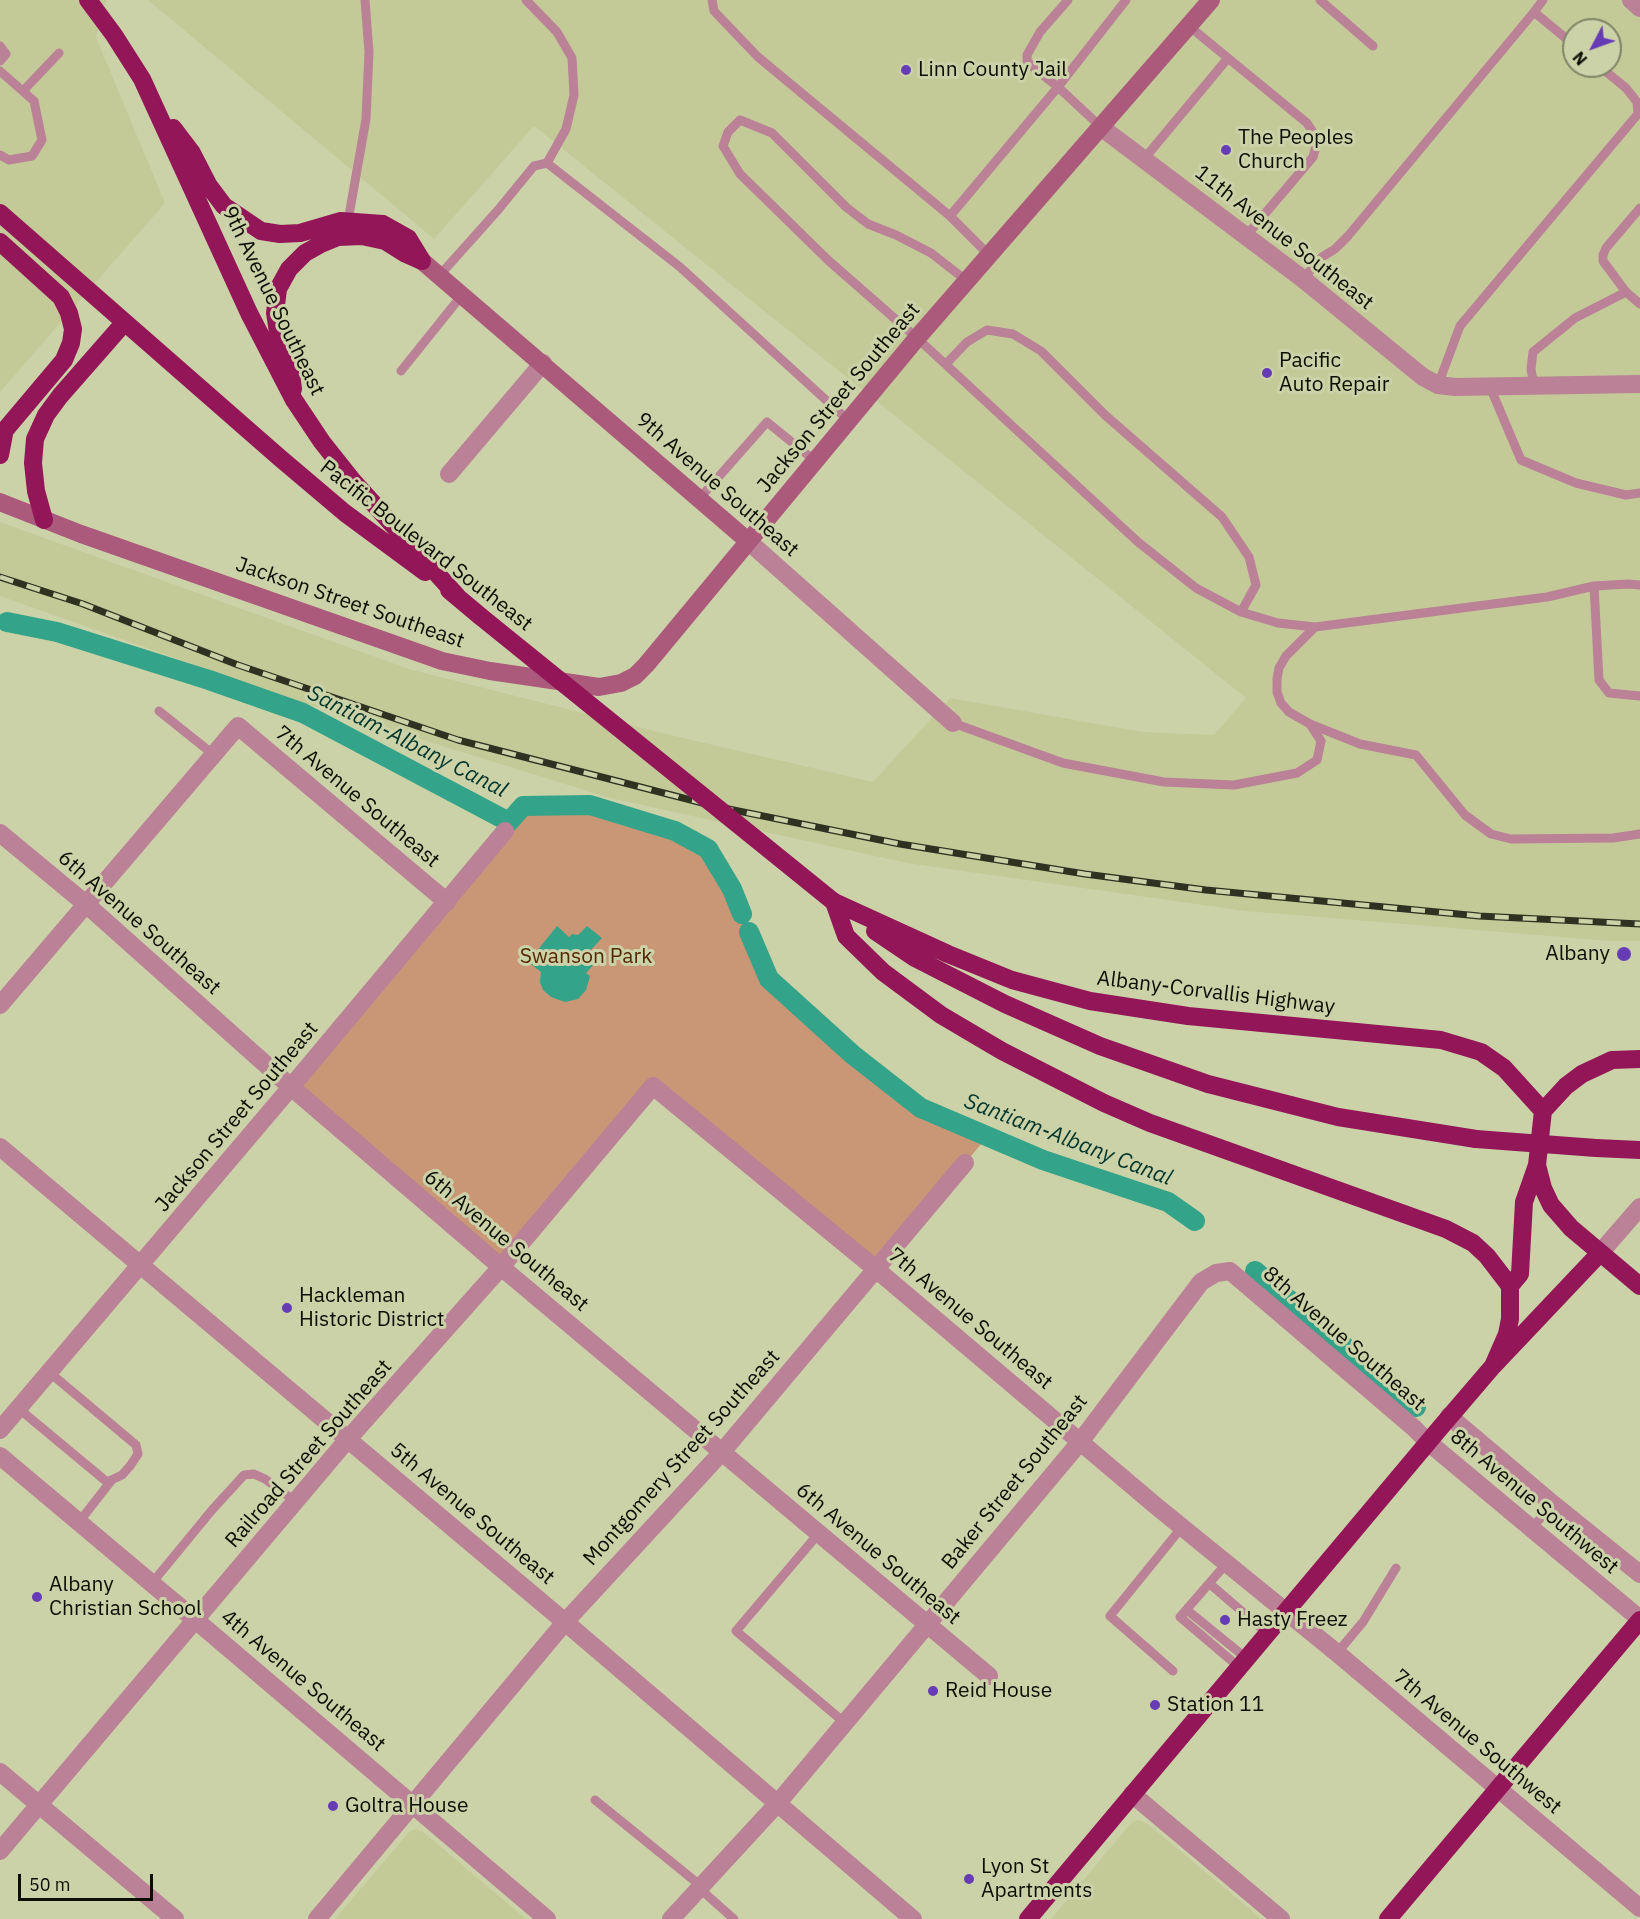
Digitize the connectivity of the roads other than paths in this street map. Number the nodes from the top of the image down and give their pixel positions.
1 (88, 0) edge
2 (365, 0) edge
3 (526, 0) edge
4 (712, 0) edge
5 (1068, 0) edge
6 (1125, 0) edge
7 (1211, 0) edge
8 (1320, 0) edge
9 (1543, 0) edge
10 (1631, 0) edge
11 (1640, 8) edge
12 (1534, 12) junction
13 (1189, 26) junction
14 (1562, 35) edge
15 (0, 46) edge
16 (1373, 46) dead end
17 (59, 53) dead end
18 (1228, 58) junction
19 (0, 61) edge
20 (0, 71) edge
21 (1614, 78) edge
22 (1058, 87) junction
23 (23, 91) junction
24 (156, 108) junction
25 (1102, 128) junction
26 (0, 155) edge
27 (1144, 159) junction
28 (547, 163) junction
29 (1640, 208) edge
30 (0, 213) edge
31 (950, 216) junction
32 (348, 221) junction
33 (1246, 236) junction
34 (0, 242) edge
35 (990, 256) junction
36 (422, 261) junction
37 (440, 276) junction
38 (1303, 279) junction
39 (967, 281) junction
40 (1626, 292) junction
41 (462, 295) junction
42 (1640, 304) edge
43 (124, 323) junction
44 (918, 338) junction
45 (543, 363) junction
46 (946, 364) junction
47 (401, 371) dead end
48 (1438, 384) junction
49 (1640, 384) edge
50 (1534, 386) junction
51 (1490, 387) junction
52 (294, 400) junction
53 (849, 421) junction
54 (2, 435) edge
55 (0, 455) edge
56 (815, 461) junction
57 (449, 474) dead end
58 (1640, 493) edge
59 (699, 499) junction
60 (0, 502) edge
61 (44, 520) junction
62 (748, 541) junction
63 (1640, 585) edge
64 (1594, 586) junction
65 (457, 596) junction
66 (1241, 612) junction
67 (1315, 627) junction
68 (1640, 696) edge
69 (159, 711) dead end
70 (953, 723) joint
71 (1310, 724) junction
72 (214, 754) junction
73 (506, 831) dead end
74 (0, 833) edge
75 (1640, 834) edge
76 (447, 902) junction
77 (834, 902) junction
78 (87, 905) junction
79 (0, 1005) edge
80 (1640, 1059) edge
81 (653, 1086) joint
82 (291, 1087) junction
83 (1543, 1111) junction
84 (0, 1147) edge
85 (1640, 1150) edge
86 (965, 1164) dead end
87 (1537, 1165) junction
88 (1640, 1207) edge
89 (1600, 1253) junction
90 (140, 1266) junction
91 (501, 1267) junction
92 (877, 1270) junction
93 (1230, 1271) joint
94 (1510, 1286) junction
95 (1640, 1286) edge
96 (1493, 1366) junction
97 (49, 1372) junction
98 (18, 1408) junction
99 (1449, 1416) junction
100 (0, 1430) edge
101 (348, 1439) junction
102 (1080, 1442) junction
103 (1428, 1443) junction
104 (722, 1452) junction
105 (0, 1456) edge
106 (111, 1481) junction
107 (296, 1502) junction
108 (1553, 1504) junction
109 (79, 1522) junction
110 (1182, 1527) junction
111 (1531, 1530) junction
112 (819, 1533) junction
113 (1227, 1564) junction
114 (1396, 1569) dead end
115 (1640, 1574) edge
116 (152, 1583) junction
117 (1210, 1584) junction
118 (1284, 1611) junction
119 (196, 1620) junction
120 (1640, 1620) edge
121 (565, 1622) junction
122 (927, 1624) junction
123 (1268, 1633) junction
124 (1337, 1653) junction
125 (1242, 1663) junction
126 (1173, 1671) dead end
127 (989, 1676) dead end
128 (845, 1723) junction
129 (0, 1772) edge
130 (1498, 1789) junction
131 (1132, 1794) junction
132 (595, 1800) dead end
133 (414, 1804) junction
134 (777, 1804) junction
135 (40, 1806) junction
136 (0, 1851) edge
137 (700, 1887) junction
138 (1640, 1908) edge
139 (175, 1919) edge
140 (317, 1919) edge
141 (547, 1919) edge
142 (671, 1919) edge
143 (734, 1919) edge
144 (913, 1919) edge
145 (1028, 1919) edge
146 (1281, 1919) edge
147 (1388, 1919) edge

1 - 24 highway, 9th Avenue Southeast
2 - 32 lane
3 - 28 lane
4 - 31 lane
5 - 22 lane
6 - 22 lane
7 - 13 street, Jackson Street Southeast
8 - 16 lane
9 - 12 lane
10 - 11 street
12 - 14 lane
12 - 38 lane
13 - 18 lane
13 - 25 street, Jackson Street Southeast
15 - 19 lane
17 - 23 lane
18 - 27 lane
18 - 33 lane
20 - 23 lane
21 - 48 lane
22 - 25 lane
22 - 31 lane
23 - 26 lane
24 - 32 highway
24 - 52 highway, 9th Avenue Southeast
25 - 27 street, 11th Avenue Southeast
25 - 35 street, Jackson Street Southeast
27 - 33 street, 11th Avenue Southeast
28 - 37 lane
28 - 53 lane
29 - 40 lane
30 - 43 highway, Pacific Boulevard Southeast
31 - 35 lane
32 - 36 highway
33 - 38 street, 11th Avenue Southeast
34 - 54 highway
35 - 39 street, Jackson Street Southeast
36 - 37 street, 9th Avenue Southeast
36 - 52 highway
37 - 41 street, 9th Avenue Southeast
38 - 48 street, 11th Avenue Southeast
39 - 44 street, Jackson Street Southeast
39 - 44 lane
40 - 42 lane
40 - 50 lane
41 - 45 street, 9th Avenue Southeast
41 - 47 lane
43 - 61 highway
43 - 65 highway, Pacific Boulevard Southeast
44 - 46 lane
44 - 53 street, Jackson Street Southeast
45 - 57 street
45 - 59 street, 9th Avenue Southeast
46 - 66 lane
46 - 66 lane
48 - 51 street
49 - 50 street
50 - 51 street
51 - 58 lane
52 - 65 highway, 9th Avenue Southeast
53 - 56 street, Jackson Street Southeast
54 - 55 highway
56 - 59 lane
56 - 62 street, Jackson Street Southeast
59 - 62 street, 9th Avenue Southeast
60 - 61 street, Jackson Street Southeast
61 - 62 street, Jackson Street Southeast
62 - 70 street, 9th Avenue Southeast
63 - 64 lane
64 - 67 lane
64 - 68 lane
65 - 77 highway, Pacific Boulevard Southeast, bridge
66 - 67 lane
67 - 71 lane
69 - 72 lane
70 - 71 lane
71 - 75 lane
72 - 76 street, 7th Avenue Southeast
72 - 78 street
73 - 76 street, Jackson Street Southeast
74 - 78 street, 6th Avenue Southeast
76 - 82 street, Jackson Street Southeast
77 - 83 highway, Albany-Corvallis Highway
77 - 85 highway, bridge
77 - 94 highway
78 - 79 street
78 - 82 street, 6th Avenue Southeast
80 - 83 highway
81 - 91 street, Railroad Street Southeast
81 - 92 street, 7th Avenue Southeast
82 - 90 street, Jackson Street Southeast
82 - 91 street, 6th Avenue Southeast
83 - 87 highway
84 - 90 street, 5th Avenue Southeast
86 - 92 street, Montgomery Street Southeast
87 - 89 highway
87 - 94 highway
88 - 89 street
89 - 95 highway
89 - 96 highway
90 - 97 street, Jackson Street Southeast
90 - 101 street, 5th Avenue Southeast
91 - 101 street, Railroad Street Southeast
91 - 104 street, 6th Avenue Southeast
92 - 102 street, 7th Avenue Southeast
92 - 104 street, Montgomery Street Southeast
93 - 102 street, Baker Street Southeast
93 - 103 street, 8th Avenue Southeast
94 - 96 highway
96 - 99 highway
97 - 98 street, Jackson Street Southeast
97 - 106 lane
98 - 100 street, Jackson Street Southeast
98 - 106 lane
99 - 103 highway
99 - 108 street, 8th Avenue Southwest
101 - 107 street, Railroad Street Southeast
101 - 121 street, 5th Avenue Southeast
102 - 110 street, 7th Avenue Southeast
102 - 122 street, Baker Street Southeast
103 - 111 street, 8th Avenue Southwest
103 - 118 highway
104 - 112 street, 6th Avenue Southeast
104 - 121 street, Montgomery Street Southeast
105 - 109 street, 4th Avenue Southeast
106 - 109 lane
107 - 116 lane
107 - 119 street, Railroad Street Southeast
108 - 111 lane
108 - 115 street, 8th Avenue Southwest
109 - 116 street, 4th Avenue Southeast
110 - 113 street, 7th Avenue Southeast
110 - 126 lane
111 - 120 street, 8th Avenue Southwest
112 - 122 street, 6th Avenue Southeast
112 - 128 lane
113 - 117 lane
113 - 118 street, 7th Avenue Southeast
114 - 124 lane
116 - 119 street, 4th Avenue Southeast
117 - 123 lane
117 - 125 lane
118 - 123 highway
118 - 124 street, 7th Avenue Southwest
119 - 133 street, 4th Avenue Southeast
119 - 135 street, Railroad Street Southeast
120 - 130 highway
121 - 133 street, Montgomery Street Southeast
121 - 134 street, 5th Avenue Southeast
122 - 127 street, 6th Avenue Southeast
122 - 128 street, Baker Street Southeast
123 - 125 highway
124 - 130 street, 7th Avenue Southwest
125 - 131 highway
128 - 134 street, Baker Street Southeast
129 - 135 street
130 - 138 street, 7th Avenue Southwest
130 - 147 highway
131 - 145 highway
131 - 146 street
132 - 137 lane
133 - 140 street, Montgomery Street Southeast
133 - 141 street, 4th Avenue Southeast
134 - 137 street, Baker Street Southeast
134 - 144 street, 5th Avenue Southeast
135 - 136 street, Railroad Street Southeast
135 - 139 street
137 - 142 street, Baker Street Southeast
137 - 143 lane

